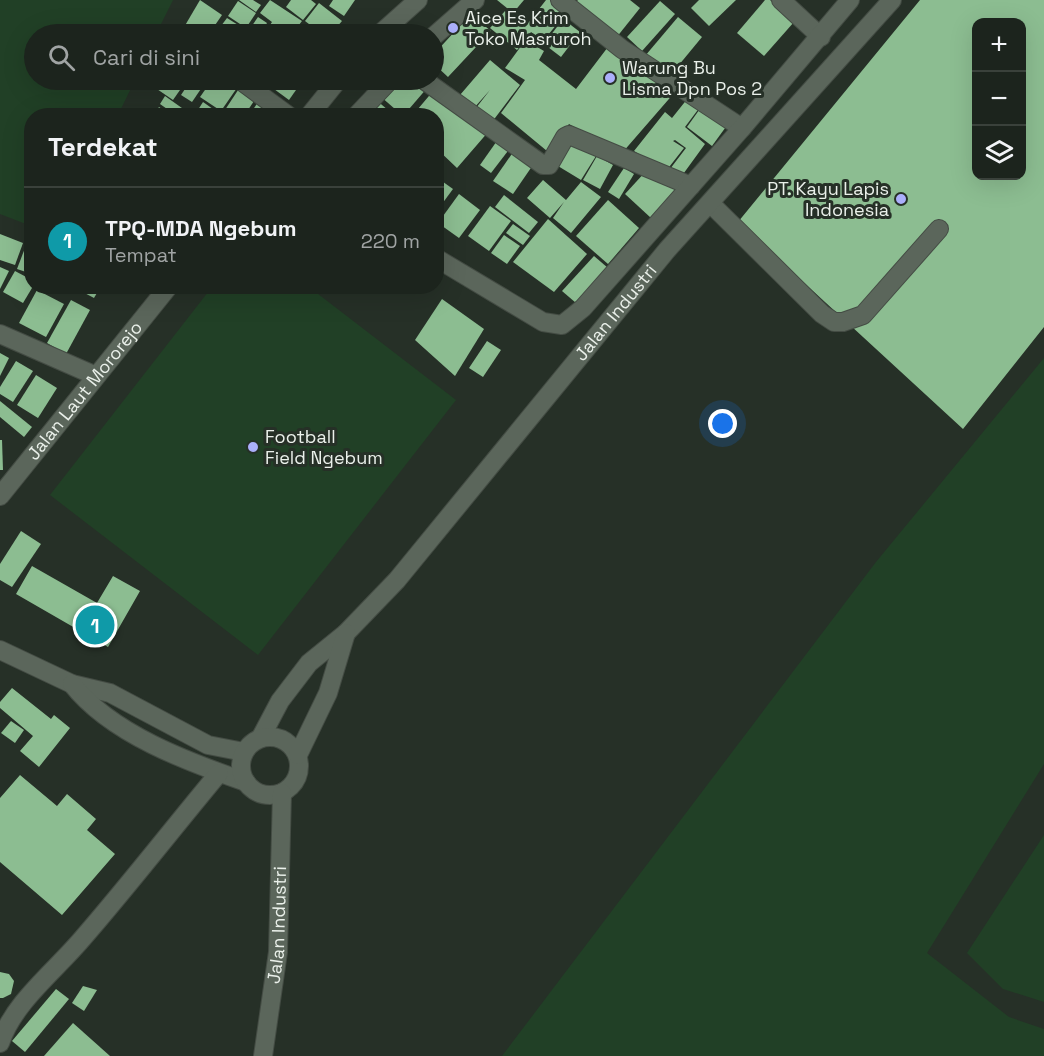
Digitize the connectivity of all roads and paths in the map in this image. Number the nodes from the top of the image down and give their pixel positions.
1 (418, 0) edge
2 (475, 0) edge
3 (560, 0) edge
4 (781, 0) edge
5 (850, 0) edge
6 (892, 0) edge
7 (391, 24) edge
8 (444, 27) edge
9 (821, 37) junction
10 (254, 90) edge
11 (330, 90) edge
12 (381, 90) edge
13 (438, 90) edge
14 (278, 108) edge
15 (315, 108) edge
16 (364, 108) edge
17 (742, 128) junction
18 (691, 186) junction
19 (710, 203) junction
20 (939, 229) dead end
21 (444, 263) edge
22 (163, 294) edge
23 (0, 334) edge
24 (96, 376) junction
25 (0, 496) edge
26 (346, 633) junction
27 (0, 650) edge
28 (72, 684) junction
29 (261, 737) junction
30 (244, 752) junction
31 (298, 755) junction
32 (219, 773) junction
33 (246, 782) junction
34 (282, 793) junction
35 (0, 1043) edge
36 (263, 1056) edge

1 - 7 street
2 - 8 street
3 - 17 street
4 - 9 street
5 - 9 street
6 - 19 street, Jalan Industri
9 - 17 street
10 - 14 street
11 - 15 street
12 - 16 street
13 - 18 street
17 - 18 street
18 - 21 street
19 - 20 street
19 - 26 street, Jalan Industri
22 - 24 street, Jalan Laut Mororejo
23 - 24 street
24 - 25 street, Jalan Laut Mororejo
26 - 29 street, Jalan Industri
26 - 31 street, Jalan Industri
27 - 28 street
28 - 30 street
28 - 32 street
29 - 30 street, Jalan Industri
29 - 31 street
30 - 33 street
31 - 34 street, Jalan Industri
32 - 33 street
32 - 35 street
33 - 34 street
34 - 36 street, Jalan Industri

